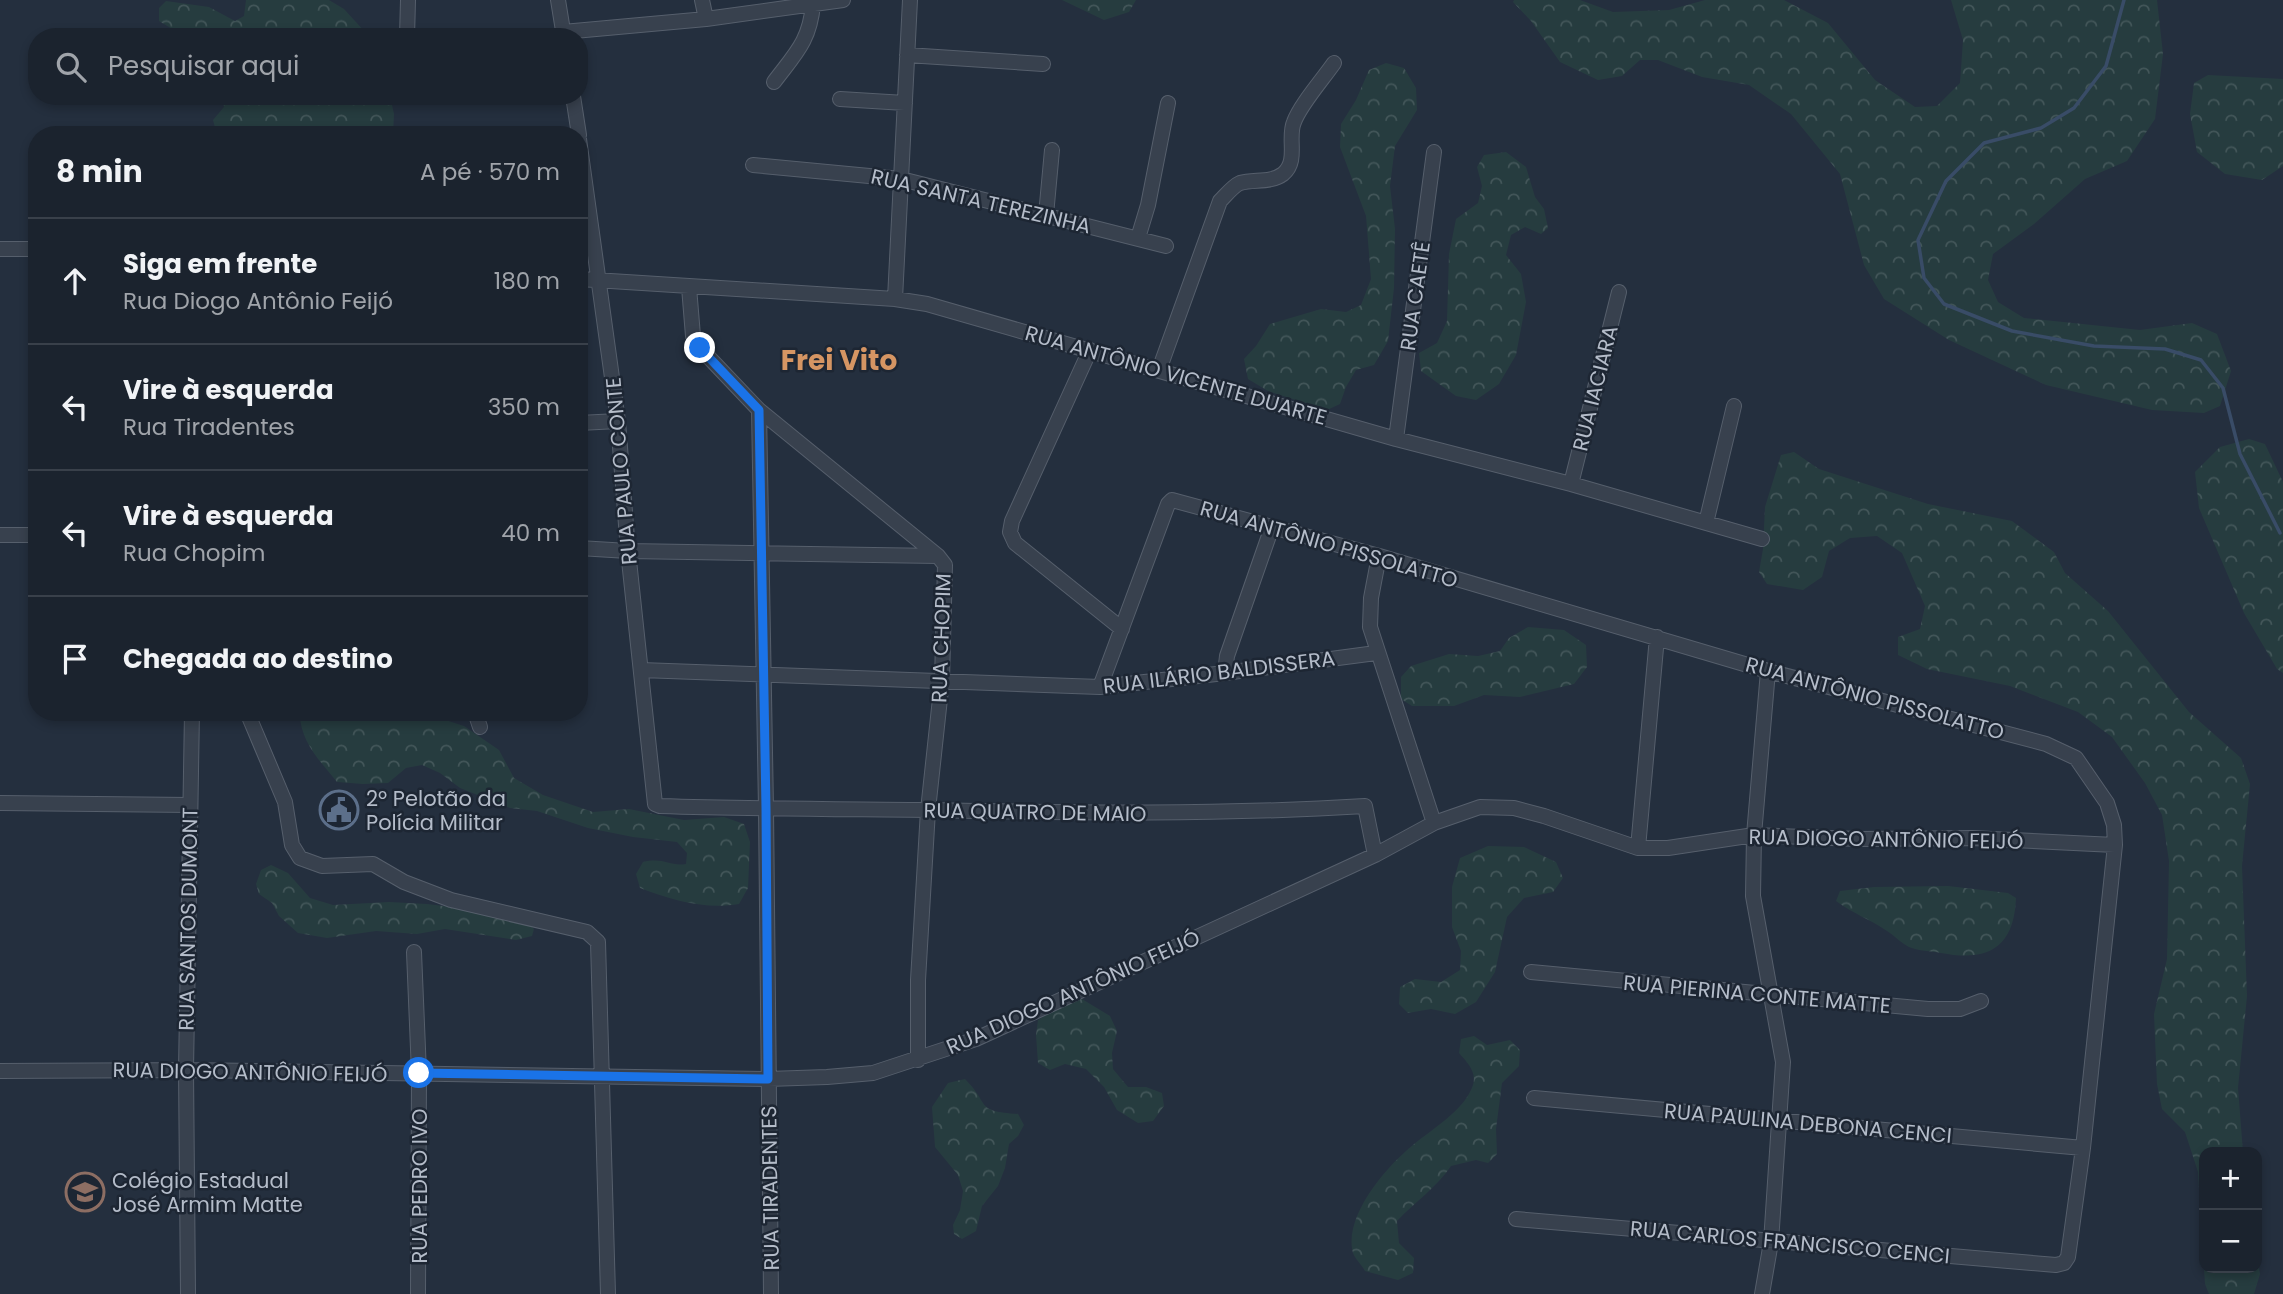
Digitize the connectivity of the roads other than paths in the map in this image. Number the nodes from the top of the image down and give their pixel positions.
1 (408, 0) edge
2 (558, 0) edge
3 (702, 0) edge
4 (844, 0) edge
5 (910, 0) edge
6 (813, 4) junction
7 (706, 19) junction
8 (407, 28) edge
9 (563, 28) edge
10 (588, 31) edge
11 (907, 55) junction
12 (1334, 63) dead end
13 (1043, 64) dead end
14 (774, 82) dead end
15 (840, 99) dead end
16 (905, 103) junction
17 (1168, 103) dead end
18 (574, 105) edge
19 (577, 126) edge
20 (1052, 150) dead end
21 (1434, 152) dead end
22 (753, 164) dead end
23 (901, 179) junction
24 (588, 198) edge
25 (1046, 215) junction
26 (1138, 238) junction
27 (1166, 246) dead end
28 (0, 249) edge
29 (28, 249) edge
30 (588, 279) edge
31 (600, 280) junction
32 (689, 287) junction
33 (1619, 292) dead end
34 (895, 299) junction
35 (1090, 350) junction
36 (1159, 370) junction
37 (1734, 406) dead end
38 (759, 410) junction
39 (618, 421) junction
40 (588, 423) edge
41 (1396, 439) junction
42 (1571, 484) junction
43 (1706, 523) junction
44 (1272, 527) junction
45 (0, 535) edge
46 (28, 535) edge
47 (1762, 539) dead end
48 (588, 549) edge
49 (628, 551) junction
50 (762, 552) junction
51 (938, 556) junction
52 (1379, 556) junction
53 (1122, 629) junction
54 (1657, 637) junction
55 (1377, 653) junction
56 (641, 670) junction
57 (1768, 671) junction
58 (1225, 673) junction
59 (764, 674) junction
60 (942, 680) junction
61 (1100, 687) junction
62 (192, 721) edge
63 (251, 721) edge
64 (0, 803) edge
65 (655, 804) joint
66 (190, 805) junction
67 (766, 809) junction
68 (928, 810) junction
69 (1434, 823) junction
70 (1754, 835) junction
71 (2115, 845) junction
72 (1638, 848) junction
73 (1375, 855) junction
74 (414, 952) dead end
75 (1531, 972) dead end
76 (1770, 996) junction
77 (1981, 1001) dead end
78 (918, 1060) junction
79 (186, 1070) junction
80 (0, 1071) edge
81 (419, 1073) junction
82 (601, 1076) junction
83 (768, 1079) junction
84 (1534, 1098) dead end
85 (1778, 1121) junction
86 (2082, 1148) junction
87 (1516, 1219) dead end
88 (1771, 1242) junction
89 (2064, 1263) joint
90 (188, 1294) edge
91 (418, 1294) edge
92 (608, 1294) edge
93 (771, 1294) edge
94 (1762, 1294) edge

1 - 8 street
2 - 9 street
3 - 7 street
4 - 6 street
5 - 11 street
6 - 7 street
6 - 14 street
7 - 10 street
11 - 13 street
11 - 16 street
12 - 36 street
15 - 16 street
16 - 23 street
17 - 26 street
18 - 19 street, RUA PAULO CONTE
20 - 25 street
21 - 41 street, RUA CAETÊ
22 - 23 street, RUA SANTA TEREZINHA
23 - 25 street, RUA SANTA TEREZINHA
23 - 34 street
24 - 31 street, RUA PAULO CONTE
25 - 26 street, RUA SANTA TEREZINHA
26 - 27 street, RUA SANTA TEREZINHA
28 - 29 street
30 - 31 street, RUA ANTÔNIO VICENTE DUARTE
31 - 32 street, RUA ANTÔNIO VICENTE DUARTE
31 - 39 street, RUA PAULO CONTE
32 - 34 street, RUA ANTÔNIO VICENTE DUARTE
32 - 38 street, RUA CHOPIM
33 - 42 street, RUA IACIARA
34 - 35 street, RUA ANTÔNIO VICENTE DUARTE
35 - 36 street, RUA ANTÔNIO VICENTE DUARTE
35 - 53 street
36 - 41 street, RUA ANTÔNIO VICENTE DUARTE
37 - 43 street
38 - 50 street, RUA TIRADENTES
38 - 51 street, RUA CHOPIM
39 - 40 street
39 - 49 street, RUA PAULO CONTE
41 - 42 street, RUA ANTÔNIO VICENTE DUARTE
42 - 43 street, RUA ANTÔNIO VICENTE DUARTE
43 - 47 street, RUA ANTÔNIO VICENTE DUARTE
44 - 52 street, RUA ANTÔNIO PISSOLATTO
44 - 53 street, RUA ANTÔNIO PISSOLATTO
44 - 58 street
45 - 46 street
48 - 49 street
49 - 50 street
49 - 56 street, RUA PAULO CONTE
50 - 51 street
50 - 59 street, RUA TIRADENTES
51 - 60 street, RUA CHOPIM
52 - 54 street, RUA ANTÔNIO PISSOLATTO
52 - 55 street
53 - 61 street
54 - 57 street, RUA ANTÔNIO PISSOLATTO
54 - 72 street
55 - 58 street, RUA ILÁRIO BALDISSERA
55 - 69 street
56 - 59 street, RUA ILÁRIO BALDISSERA
56 - 65 street, RUA PAULO CONTE
57 - 70 street
57 - 71 street, RUA ANTÔNIO PISSOLATTO
58 - 61 street, RUA ILÁRIO BALDISSERA
59 - 60 street, RUA ILÁRIO BALDISSERA
59 - 67 street, RUA TIRADENTES
60 - 61 street, RUA ILÁRIO BALDISSERA
60 - 68 street, RUA CHOPIM
62 - 66 street, RUA SANTOS DUMONT
63 - 82 street
64 - 66 street
65 - 67 street, RUA QUATRO DE MAIO
66 - 79 street, RUA SANTOS DUMONT
67 - 68 street, RUA QUATRO DE MAIO
67 - 83 street, RUA TIRADENTES
68 - 73 street, RUA QUATRO DE MAIO
68 - 78 street, RUA CHOPIM
69 - 72 street, RUA DIOGO ANTÔNIO FEIJÓ
69 - 73 street, RUA DIOGO ANTÔNIO FEIJÓ
70 - 71 street, RUA DIOGO ANTÔNIO FEIJÓ
70 - 72 street, RUA DIOGO ANTÔNIO FEIJÓ
70 - 76 street
71 - 86 street, RUA ANTÔNIO PISSOLATTO
73 - 78 street, RUA DIOGO ANTÔNIO FEIJÓ
74 - 81 street, RUA PEDRO IVO
75 - 76 street, RUA PIERINA CONTE MATTE
76 - 77 street, RUA PIERINA CONTE MATTE
76 - 85 street
78 - 83 street, RUA DIOGO ANTÔNIO FEIJÓ
79 - 80 street, RUA DIOGO ANTÔNIO FEIJÓ
79 - 81 street, RUA DIOGO ANTÔNIO FEIJÓ
79 - 90 street, RUA SANTOS DUMONT
81 - 82 street, RUA DIOGO ANTÔNIO FEIJÓ
81 - 91 street, RUA PEDRO IVO
82 - 83 street, RUA DIOGO ANTÔNIO FEIJÓ
82 - 92 street
83 - 93 street, RUA TIRADENTES
84 - 85 street, RUA PAULINA DEBONA CENCI
85 - 86 street, RUA PAULINA DEBONA CENCI
85 - 88 street
86 - 89 street, RUA ANTÔNIO PISSOLATTO
87 - 88 street, RUA CARLOS FRANCISCO CENCI
88 - 89 street, RUA CARLOS FRANCISCO CENCI
88 - 94 street

